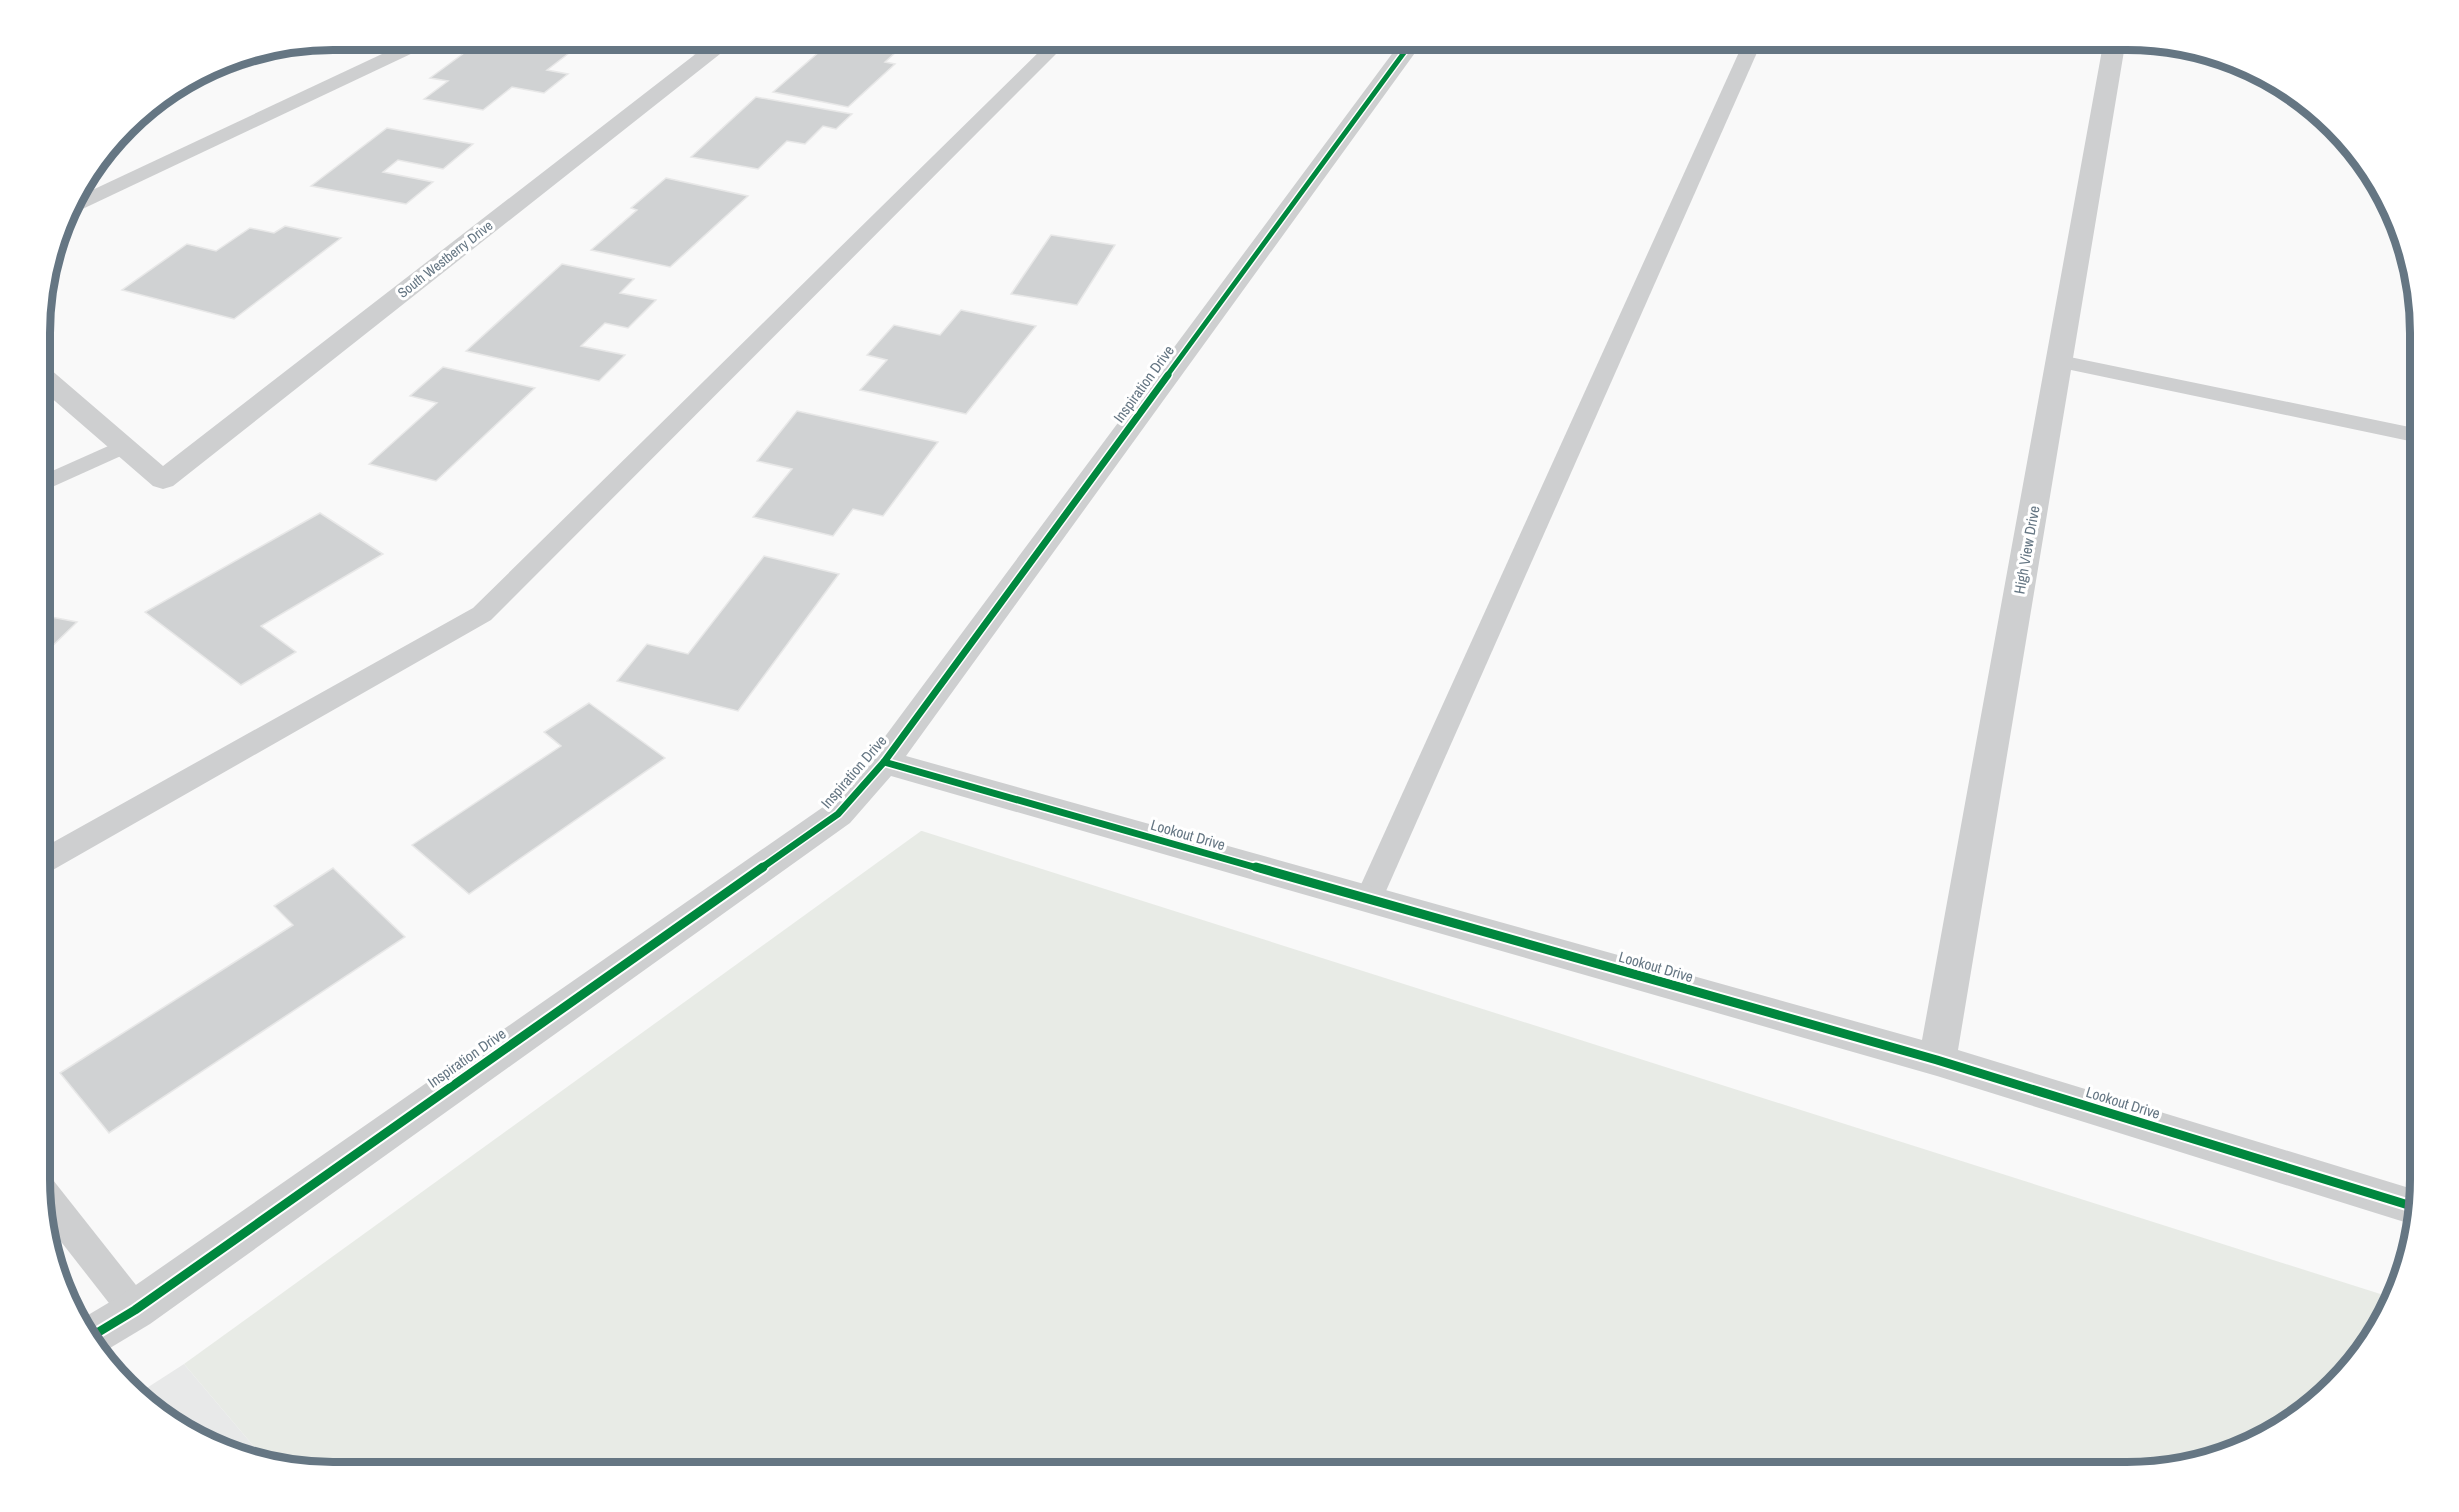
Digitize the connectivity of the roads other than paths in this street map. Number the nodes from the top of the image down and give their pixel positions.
1 (405, 50) edge
2 (713, 50) edge
3 (1051, 50) edge
4 (1406, 50) edge
5 (1749, 50) edge
6 (2113, 50) edge
7 (81, 202) edge
8 (2060, 361) junction
9 (50, 383) edge
10 (2410, 434) edge
11 (124, 446) junction
12 (50, 481) edge
13 (884, 762) junction
14 (50, 858) edge
15 (1368, 900) junction
16 (1937, 1060) junction
17 (50, 1202) edge
18 (2408, 1205) edge
19 (135, 1310) junction
20 (95, 1334) edge

1 - 7 lane
2 - 11 street, South Westberry Drive
3 - 14 lane
4 - 13 street, Inspiration Drive
5 - 15 lane
6 - 8 street, High View Drive
8 - 10 lane
8 - 16 street, High View Drive
9 - 11 street
11 - 12 lane
13 - 15 street, Lookout Drive
13 - 19 street, Inspiration Drive
15 - 16 street, Lookout Drive
16 - 18 street, Lookout Drive
17 - 19 lane
19 - 20 street, Inspiration Drive

